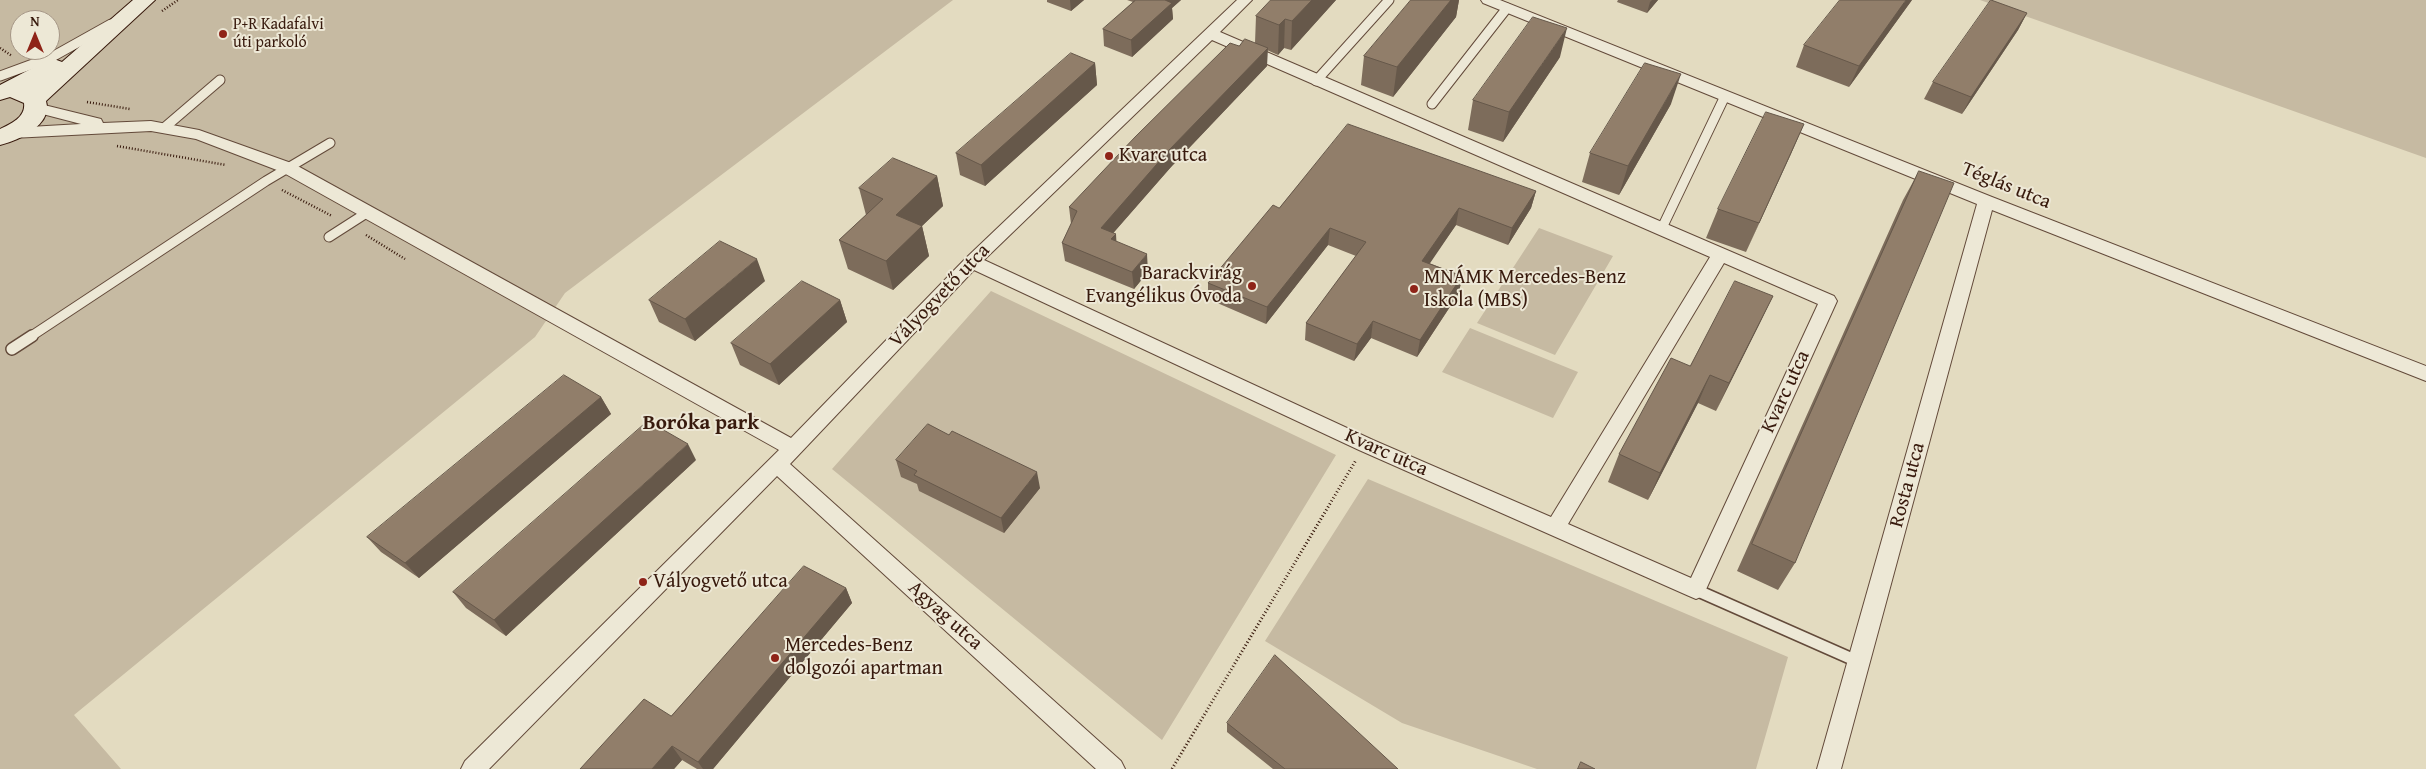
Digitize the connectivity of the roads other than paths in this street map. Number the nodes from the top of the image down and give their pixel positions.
1 (144, 0) edge
2 (1245, 0) edge
3 (1389, 0) edge
4 (1488, 0) edge
5 (1507, 8) junction
6 (123, 18) junction
7 (1212, 34) junction
8 (104, 35) junction
9 (0, 76) edge
10 (220, 80) dead end
11 (1316, 81) junction
12 (0, 93) edge
13 (1725, 96) junction
14 (36, 104) junction
15 (1432, 104) dead end
16 (108, 127) junction
17 (164, 128) junction
18 (6, 136) edge
19 (330, 143) dead end
20 (288, 168) junction
21 (1986, 201) junction
22 (368, 212) junction
23 (1661, 230) junction
24 (329, 238) dead end
25 (1720, 255) junction
26 (972, 262) junction
27 (12, 349) dead end
28 (2426, 374) edge
29 (793, 448) junction
30 (777, 464) junction
31 (1555, 528) junction
32 (1696, 590) junction
33 (1859, 662) junction
34 (473, 769) edge
35 (1113, 769) edge
36 (1829, 769) edge

1 - 6 street
2 - 7 street, Vályogvető utca
3 - 11 lane
4 - 5 street, Téglás utca
5 - 13 street, Téglás utca
5 - 15 lane
6 - 8 street
6 - 9 lane
7 - 11 street
7 - 26 street, Vályogvető utca
8 - 12 street
8 - 14 street
10 - 17 lane
11 - 23 street
12 - 14 street
13 - 21 street, Téglás utca
13 - 23 lane
14 - 16 street
14 - 18 street
16 - 17 street
16 - 18 street
17 - 20 street
19 - 20 lane
20 - 22 street
20 - 27 lane
21 - 28 street, Téglás utca
21 - 33 street, Rosta utca
22 - 24 lane
22 - 29 street
23 - 25 street
25 - 31 street
25 - 32 street, Kvarc utca
26 - 29 street, Vályogvető utca
26 - 31 street, Kvarc utca
29 - 30 street, Vályogvető utca
30 - 34 street, Vályogvető utca
30 - 35 street, Agyag utca
31 - 32 street, Kvarc utca
32 - 33 lane
33 - 36 street, Rosta utca

